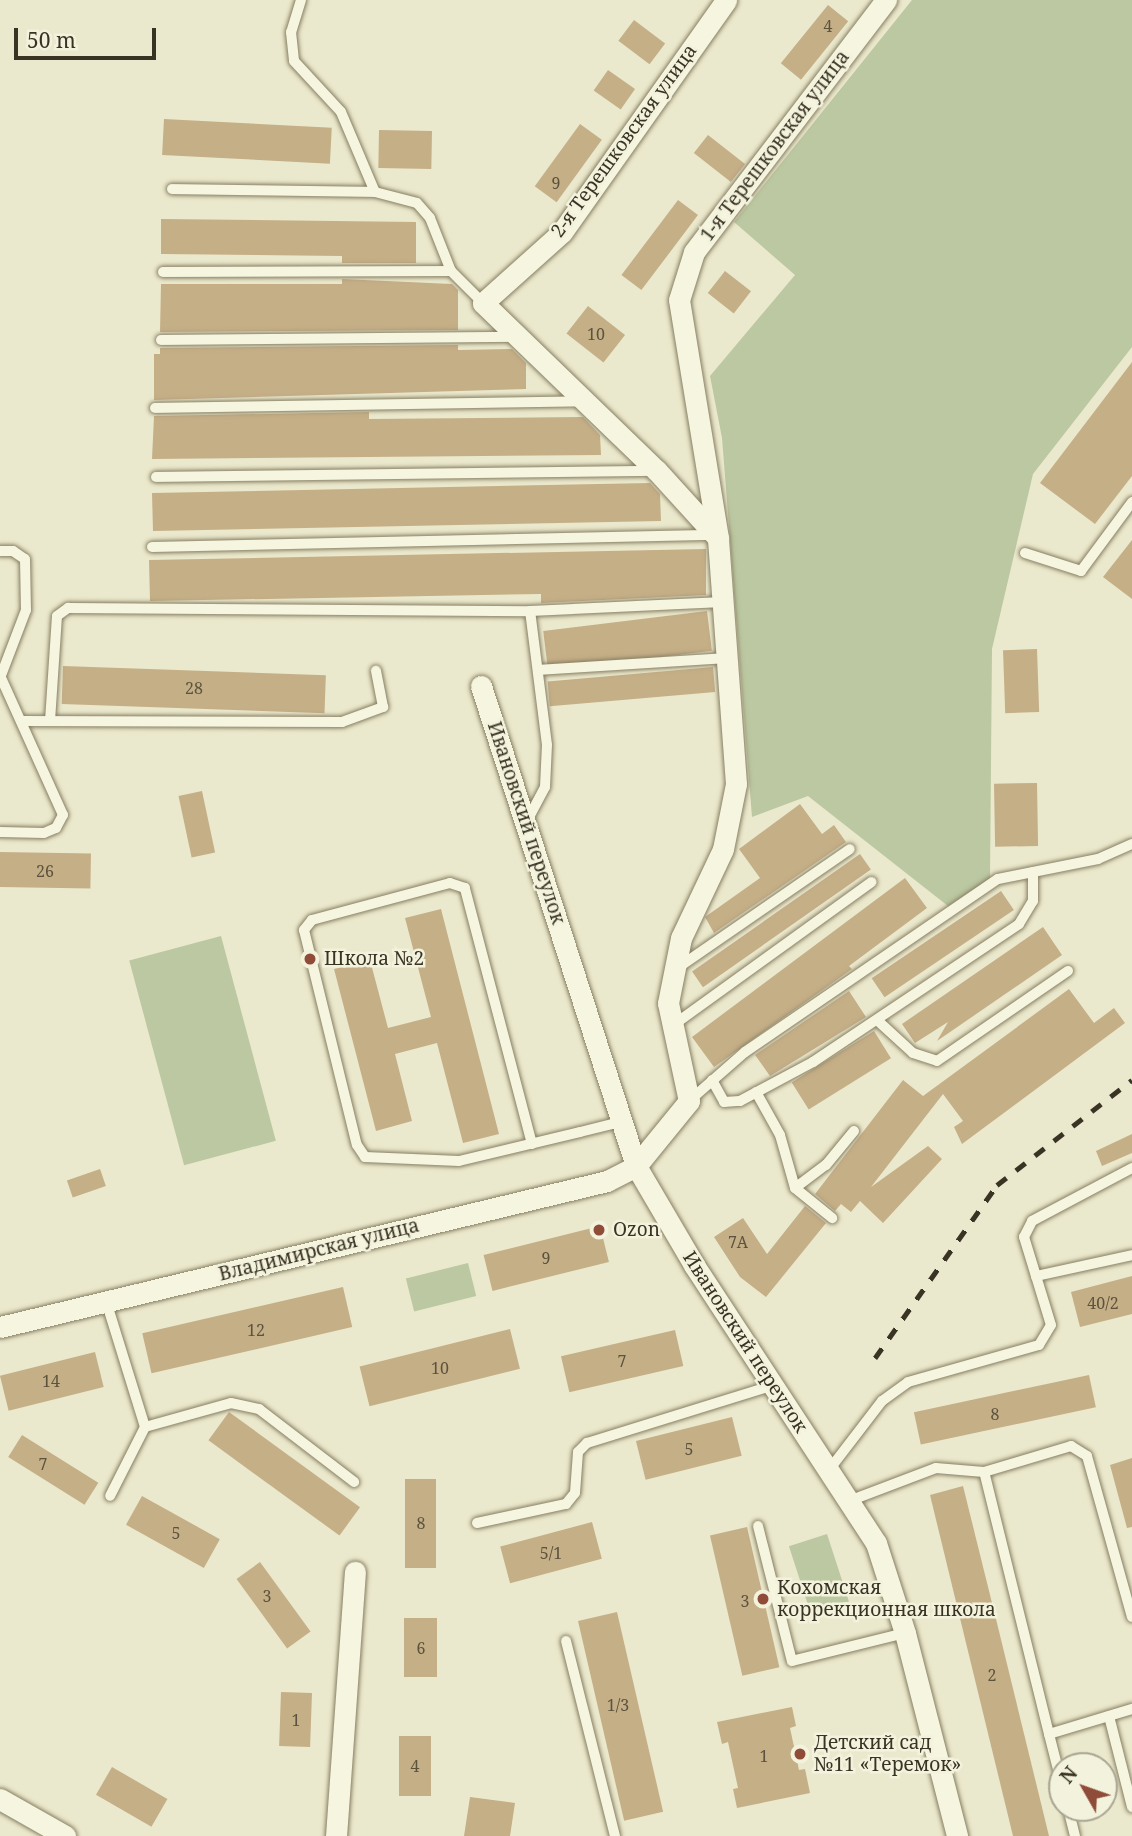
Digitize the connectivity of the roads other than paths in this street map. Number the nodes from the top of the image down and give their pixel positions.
1 (726, 0) edge
2 (886, 0) edge
3 (300, 1) edge
4 (172, 189) dead end
5 (375, 192) junction
6 (451, 271) junction
7 (163, 272) dead end
8 (483, 303) junction
9 (518, 337) junction
10 (161, 340) dead end
11 (585, 401) junction
12 (155, 408) dead end
13 (657, 471) junction
14 (156, 477) dead end
15 (1132, 502) edge
16 (715, 534) junction
17 (152, 547) dead end
18 (0, 551) edge
19 (1025, 553) dead end
20 (723, 602) junction
21 (530, 611) junction
22 (727, 658) junction
23 (538, 670) junction
24 (376, 671) dead end
25 (1, 678) edge
26 (481, 685) dead end
27 (21, 721) junction
28 (50, 721) junction
29 (527, 821) junction
30 (0, 832) edge
31 (1132, 844) edge
32 (850, 849) dead end
33 (1033, 872) junction
34 (872, 882) dead end
35 (674, 971) junction
36 (1068, 971) dead end
37 (877, 1020) junction
38 (673, 1026) junction
39 (712, 1080) junction
40 (756, 1092) junction
41 (689, 1101) junction
42 (620, 1122) junction
43 (854, 1131) dead end
44 (532, 1144) junction
45 (636, 1166) junction
46 (1132, 1168) edge
47 (794, 1188) junction
48 (832, 1218) dead end
49 (1132, 1255) edge
50 (1036, 1276) junction
51 (106, 1301) junction
52 (0, 1327) edge
53 (774, 1385) junction
54 (145, 1427) junction
55 (829, 1470) junction
56 (984, 1472) junction
57 (354, 1482) dead end
58 (110, 1496) dead end
59 (849, 1501) junction
60 (477, 1523) dead end
61 (758, 1526) dead end
62 (355, 1572) dead end
63 (1132, 1617) edge
64 (905, 1633) junction
65 (566, 1642) dead end
66 (1132, 1709) edge
67 (1109, 1716) junction
68 (1049, 1734) junction
69 (1054, 1752) edge
70 (0, 1799) edge
71 (1132, 1807) edge
72 (65, 1836) edge
73 (336, 1836) edge
74 (615, 1836) edge
75 (957, 1836) edge

1 - 8 street, 2-я Терешковская улица
2 - 16 street, 1-я Терешковская улица
3 - 5 lane
4 - 5 lane
5 - 6 lane
6 - 7 lane
6 - 8 lane
8 - 9 street
9 - 10 lane
9 - 11 street
11 - 12 lane
11 - 13 street
13 - 14 lane
13 - 16 street
15 - 19 lane
16 - 17 lane
16 - 20 street
18 - 25 lane
20 - 21 lane
20 - 22 street
21 - 23 lane
21 - 28 lane
22 - 23 lane
22 - 35 street
23 - 29 lane
24 - 28 lane
25 - 27 lane
26 - 29 street, Ивановский переулок
27 - 28 lane
27 - 30 lane
29 - 42 street, Ивановский переулок
31 - 33 lane
32 - 35 lane
33 - 37 lane
33 - 39 lane
34 - 38 lane
35 - 38 street
36 - 37 lane
37 - 40 lane
38 - 41 street
39 - 40 lane
39 - 41 lane
40 - 47 lane
41 - 45 street
42 - 44 lane
42 - 45 street, Ивановский переулок
43 - 47 lane
44 - 44 lane
45 - 51 street, Владимирская улица
45 - 53 street, Ивановский переулок
46 - 50 lane
47 - 48 lane
49 - 50 lane
50 - 55 lane
51 - 52 street, Владимирская улица
51 - 54 lane
53 - 55 street, Ивановский переулок
53 - 60 lane
54 - 57 lane
54 - 58 lane
55 - 59 street, Ивановский переулок
56 - 59 lane
56 - 63 lane
56 - 68 lane
59 - 64 street, Ивановский переулок
61 - 64 lane
62 - 73 street
64 - 75 street, Ивановский переулок
65 - 74 lane
66 - 67 lane
67 - 68 lane
67 - 71 lane
68 - 69 lane
70 - 72 street

